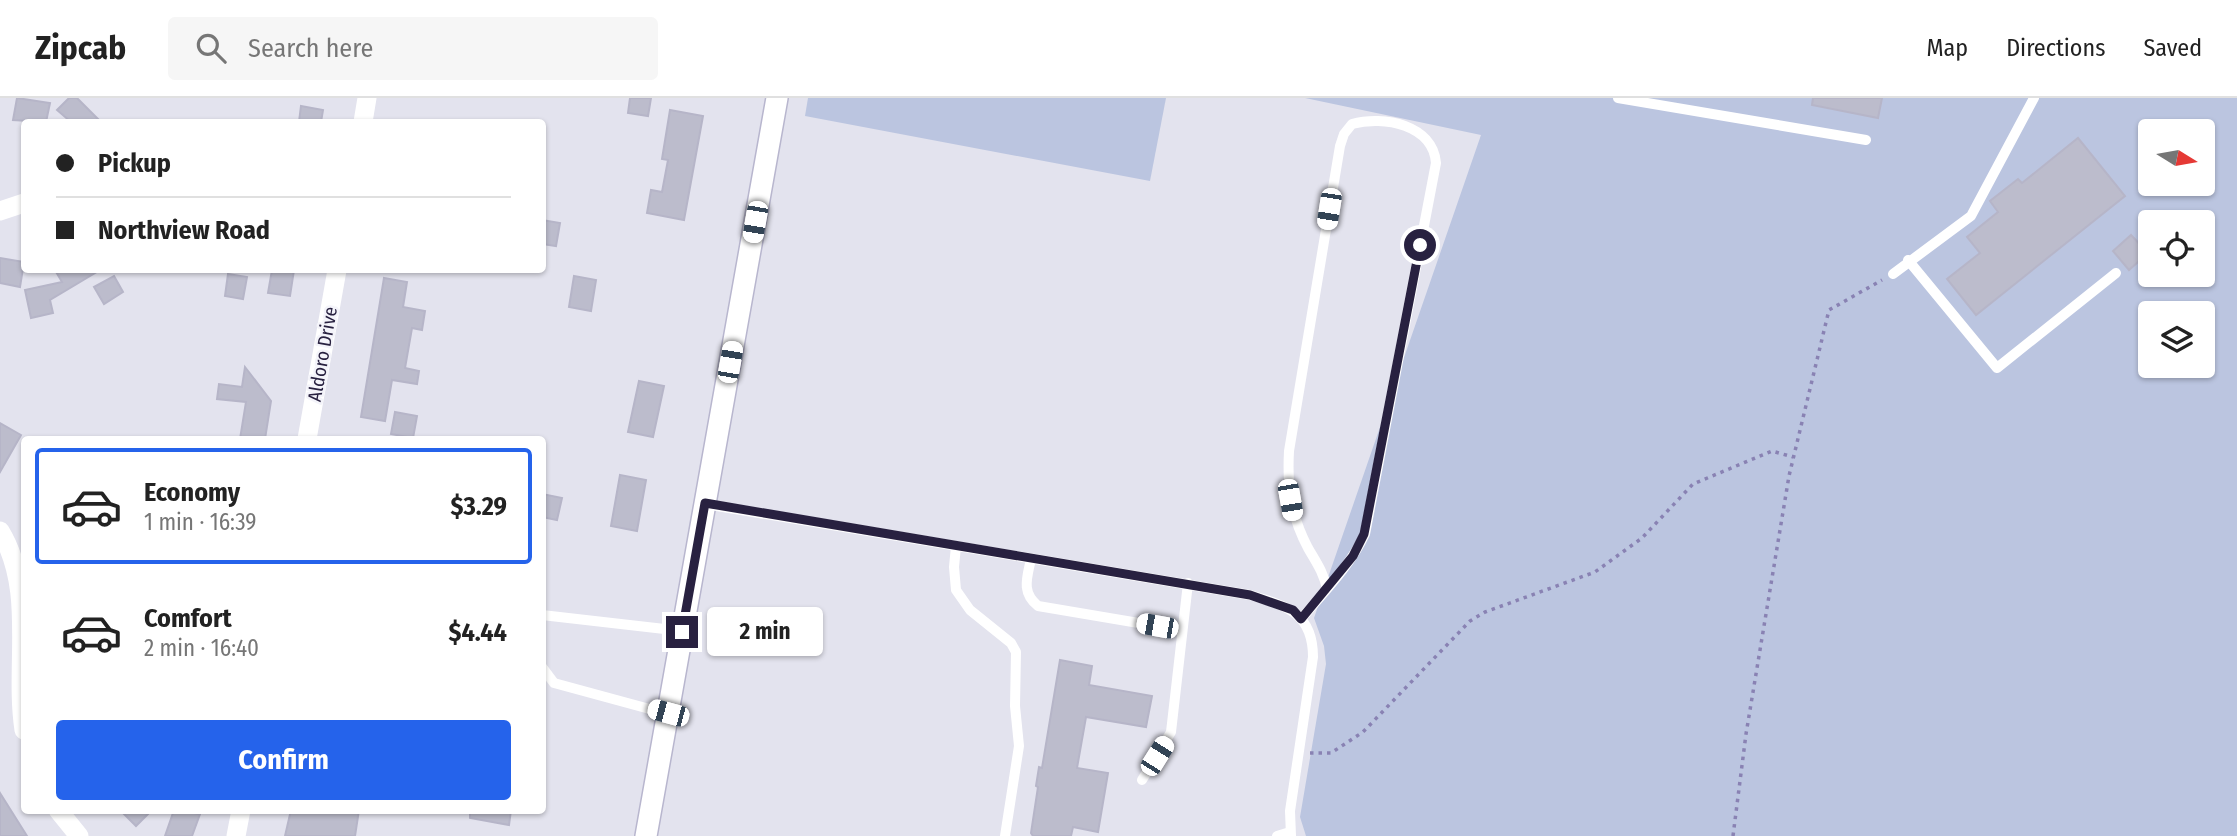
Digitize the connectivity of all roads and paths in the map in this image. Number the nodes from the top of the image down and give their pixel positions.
1 (368, 98) edge
2 (778, 98) edge
3 (1618, 98) edge
4 (2034, 98) edge
5 (364, 119) edge
6 (1866, 140) dead end
7 (21, 204) edge
8 (0, 211) edge
9 (1908, 260) junction
10 (336, 273) edge
11 (2116, 273) dead end
12 (1893, 274) joint
13 (308, 436) edge
14 (1793, 457) junction
15 (705, 503) junction
16 (0, 531) edge
17 (956, 546) junction
18 (1031, 559) junction
19 (1188, 583) junction
20 (1327, 589) junction
21 (546, 615) edge
22 (1301, 619) junction
23 (1180, 630) junction
24 (682, 632) junction
25 (546, 672) edge
26 (21, 708) edge
27 (668, 713) junction
28 (1298, 751) junction
29 (1142, 780) dead end
30 (61, 814) edge
31 (240, 814) edge
32 (1291, 834) edge
33 (79, 836) edge
34 (236, 836) edge
35 (646, 836) edge
36 (1005, 836) edge
37 (1277, 836) edge
38 (1733, 836) edge

1 - 5 street
2 - 15 street
3 - 6 lane
4 - 9 lane
7 - 8 street
9 - 11 lane
9 - 12 lane
10 - 13 street, Aldoro Drive
12 - 14 path
14 - 28 path
14 - 38 path
15 - 17 lane
15 - 24 street
16 - 26 street
17 - 18 lane
17 - 36 lane
18 - 19 lane
18 - 23 lane
19 - 22 lane
19 - 23 lane
20 - 20 lane
20 - 22 lane
21 - 24 lane
22 - 28 lane
23 - 29 lane
24 - 27 street
25 - 27 lane
27 - 35 street
28 - 32 lane
30 - 33 street
31 - 34 street
32 - 37 lane

